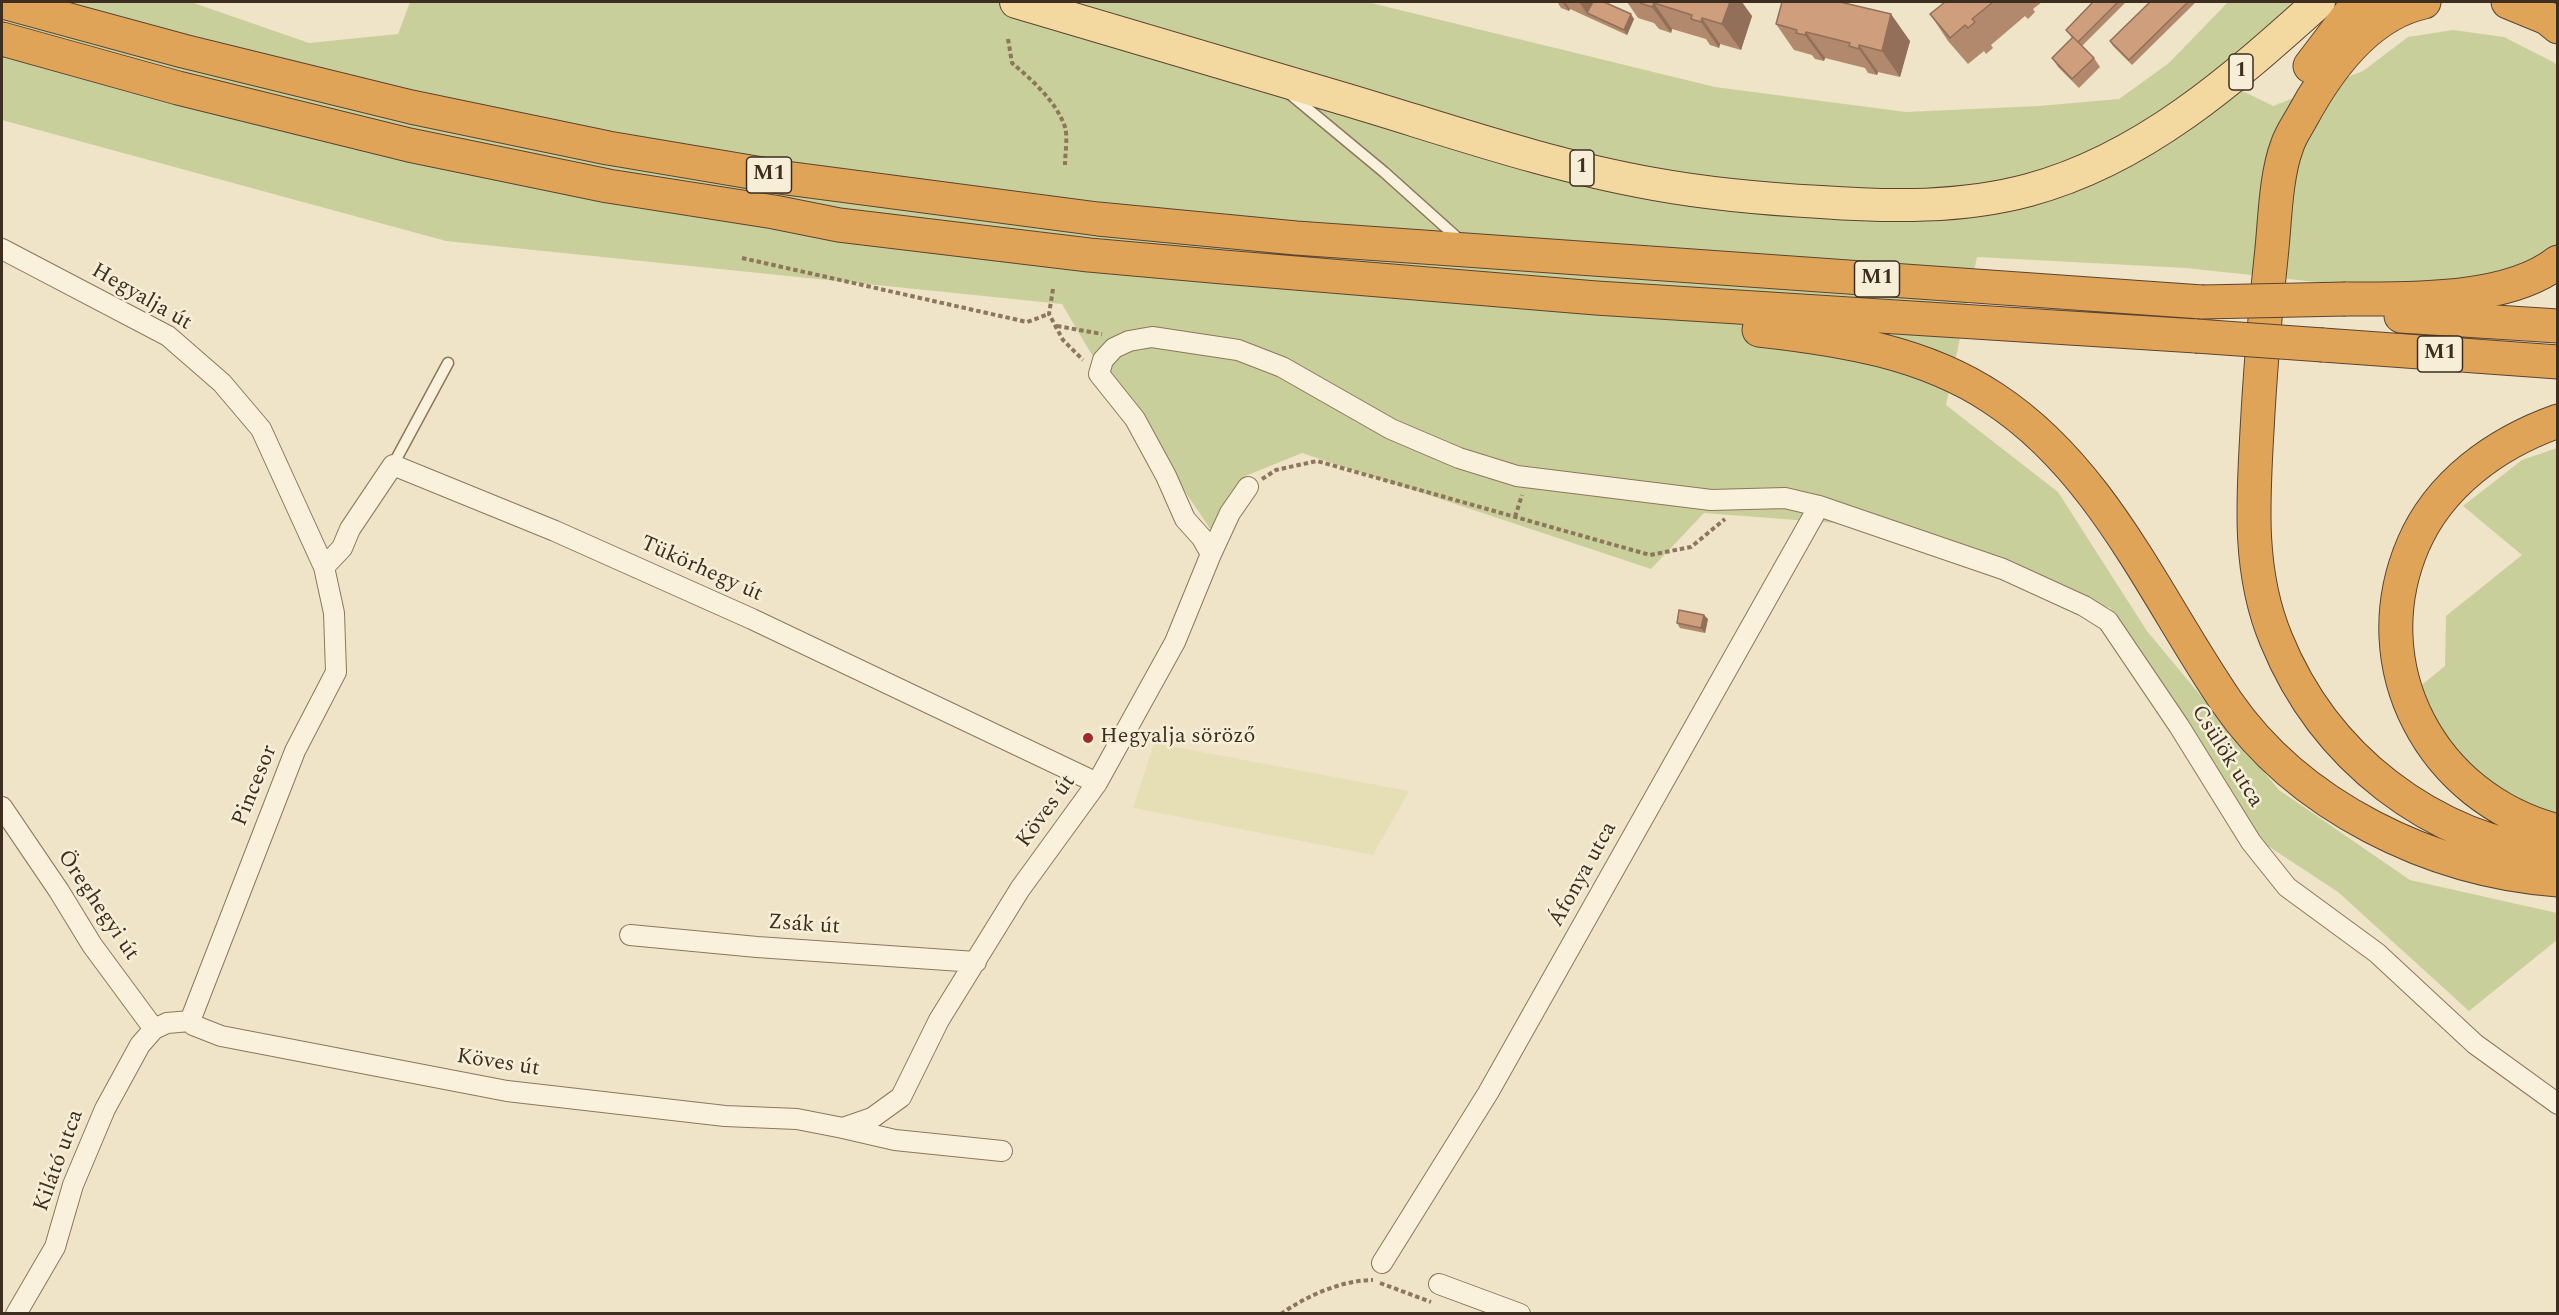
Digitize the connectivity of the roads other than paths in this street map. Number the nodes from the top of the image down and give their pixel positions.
1 (3, 2) edge
2 (1016, 2) edge
3 (2319, 2) edge
4 (2367, 2) edge
5 (2424, 2) edge
6 (2508, 2) edge
7 (2558, 27) edge
8 (2, 39) edge
9 (1269, 76) junction
10 (2287, 146) junction
11 (2, 249) edge
12 (1471, 250) junction
13 (2558, 262) edge
14 (1596, 298) junction
15 (2344, 306) junction
16 (2558, 326) edge
17 (2558, 362) edge
18 (448, 363) dead end
19 (2558, 421) edge
20 (393, 465) junction
21 (1248, 487) road end
22 (1819, 506) junction
23 (1211, 554) junction
24 (324, 567) junction
25 (1097, 783) junction
26 (2, 807) edge
27 (2558, 831) edge
28 (2558, 855) edge
29 (2558, 880) edge
30 (630, 935) dead end
31 (976, 962) junction
32 (190, 1021) junction
33 (154, 1029) junction
34 (2558, 1104) edge
35 (843, 1128) junction
36 (1002, 1151) dead end
37 (1382, 1263) dead end
38 (1439, 1284) dead end
39 (16, 1314) edge
40 (1520, 1314) edge

1 - 12 highway, M1
2 - 9 main road, 1
3 - 9 main road, 1
4 - 10 highway
5 - 10 highway
6 - 7 highway
8 - 14 highway, M1
9 - 12 lane
10 - 28 highway
11 - 24 street, Hegyalja út
12 - 15 highway, M1, bridge
13 - 15 highway
14 - 17 highway, M1, bridge
14 - 29 highway
15 - 16 highway, M1
18 - 20 lane
19 - 27 highway
20 - 24 street
20 - 25 street, Tükörhegy út
21 - 23 street, Köves út
22 - 23 street, Csülök utca
22 - 34 street, Csülök utca
22 - 37 street, Áfonya utca
23 - 25 street, Köves út
24 - 32 street, Pincesor
25 - 31 street, Köves út
26 - 33 street, Öreghegyi út
30 - 31 street, Zsák út
31 - 35 street, Köves út
32 - 33 street
32 - 35 street, Köves út
33 - 39 street, Kilátó utca
35 - 36 street, Köves út
38 - 40 street

